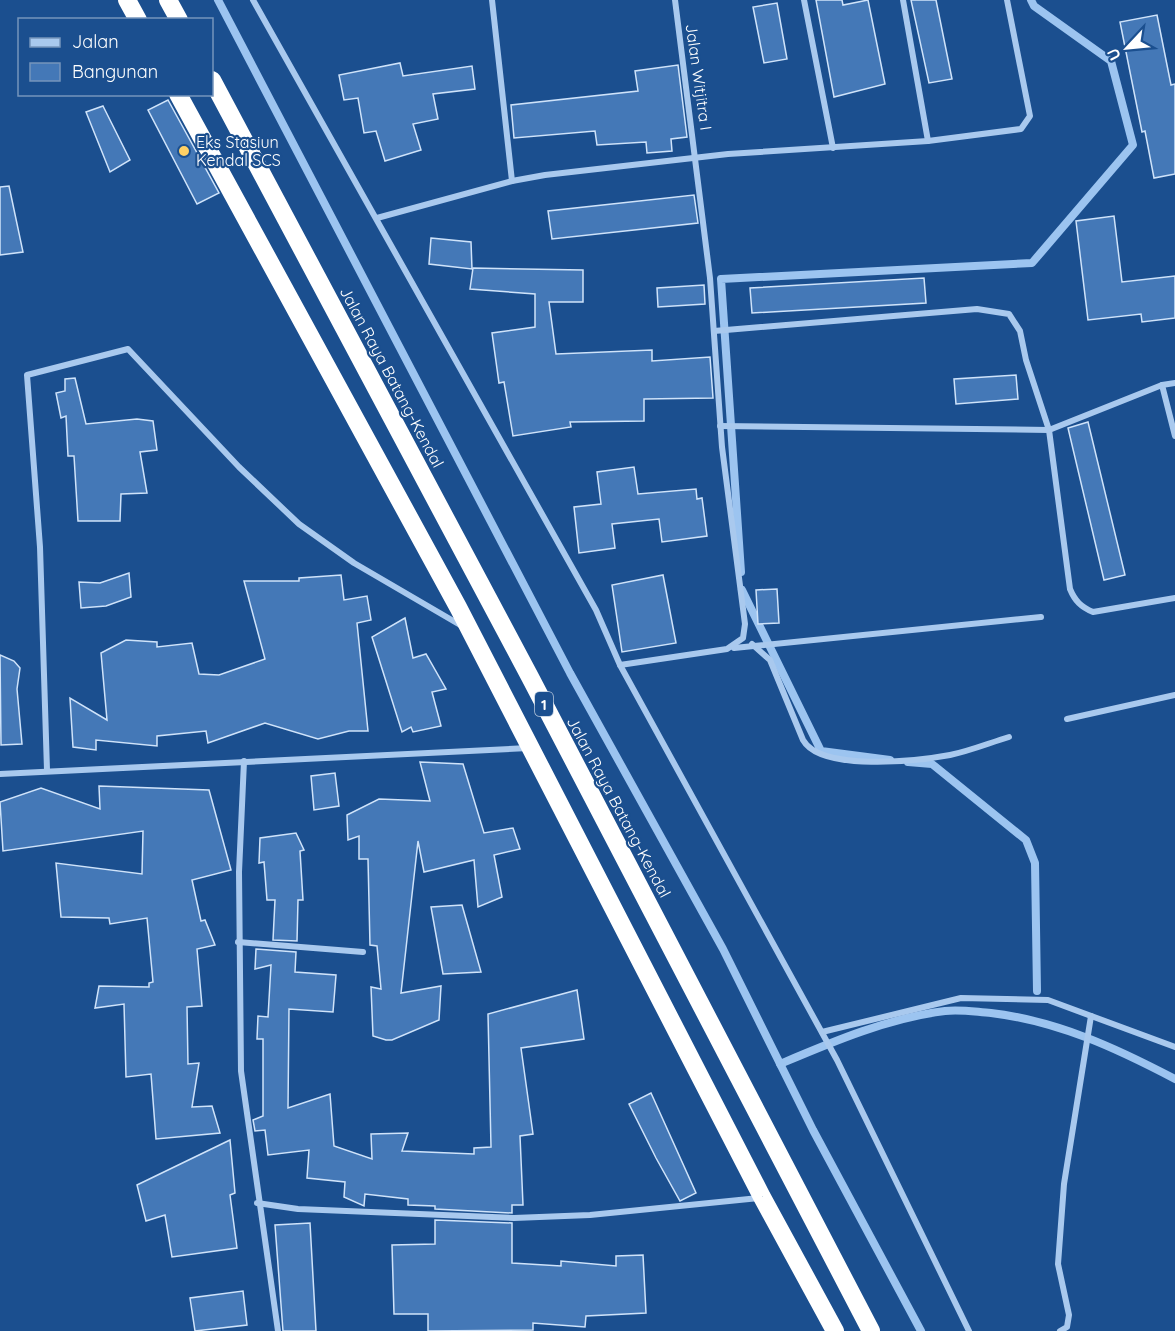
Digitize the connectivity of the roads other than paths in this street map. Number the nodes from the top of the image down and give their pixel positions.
1 (127, 0) edge
2 (168, 0) edge
3 (253, 0) edge
4 (492, 0) edge
5 (675, 0) edge
6 (804, 0) edge
7 (903, 0) edge
8 (1007, 0) edge
9 (137, 18) edge
10 (178, 18) edge
11 (213, 82) edge
12 (179, 96) edge
13 (928, 141) junction
14 (833, 148) junction
15 (696, 158) junction
16 (512, 180) junction
17 (377, 218) junction
18 (714, 331) junction
19 (1175, 383) edge
20 (1162, 385) junction
21 (720, 426) junction
22 (1049, 430) junction
23 (1175, 436) edge
24 (1175, 598) edge
25 (1041, 617) dead end
26 (469, 629) junction
27 (752, 644) junction
28 (727, 649) junction
29 (620, 665) junction
30 (1175, 696) edge
31 (1067, 719) dead end
32 (1009, 737) dead end
33 (529, 748) junction
34 (244, 761) junction
35 (47, 770) junction
36 (0, 774) edge
37 (238, 942) junction
38 (363, 952) dead end
39 (1091, 1016) junction
40 (823, 1035) junction
41 (1175, 1047) edge
42 (762, 1197) junction
43 (257, 1203) junction
44 (278, 1331) edge
45 (835, 1331) edge
46 (871, 1331) edge
47 (969, 1331) edge
48 (1060, 1331) edge

1 - 9 highway
2 - 10 highway
3 - 17 street
4 - 16 street
5 - 15 street, Jalan Witjitra I
6 - 14 street
7 - 13 street
8 - 13 street
11 - 46 highway, Jalan Raya Batang-Kendal / 1
12 - 26 highway, 1
13 - 14 street
14 - 15 street
15 - 16 street
15 - 18 street, Jalan Witjitra I
16 - 17 street
17 - 29 street
18 - 21 street, Jalan Witjitra I
18 - 22 street
19 - 20 street
20 - 22 street
20 - 23 street
21 - 22 street
21 - 28 street, Jalan Witjitra I
22 - 24 street
25 - 27 street
26 - 33 highway, 1
26 - 35 street
27 - 28 street
27 - 32 street
28 - 29 street
29 - 40 street
30 - 31 street
33 - 34 street
33 - 42 highway, 1
34 - 35 street
34 - 37 street
35 - 36 street
37 - 38 street
37 - 43 street
39 - 40 street
39 - 41 street
39 - 48 street
40 - 47 street
42 - 43 street
42 - 45 highway, 1
43 - 44 street

